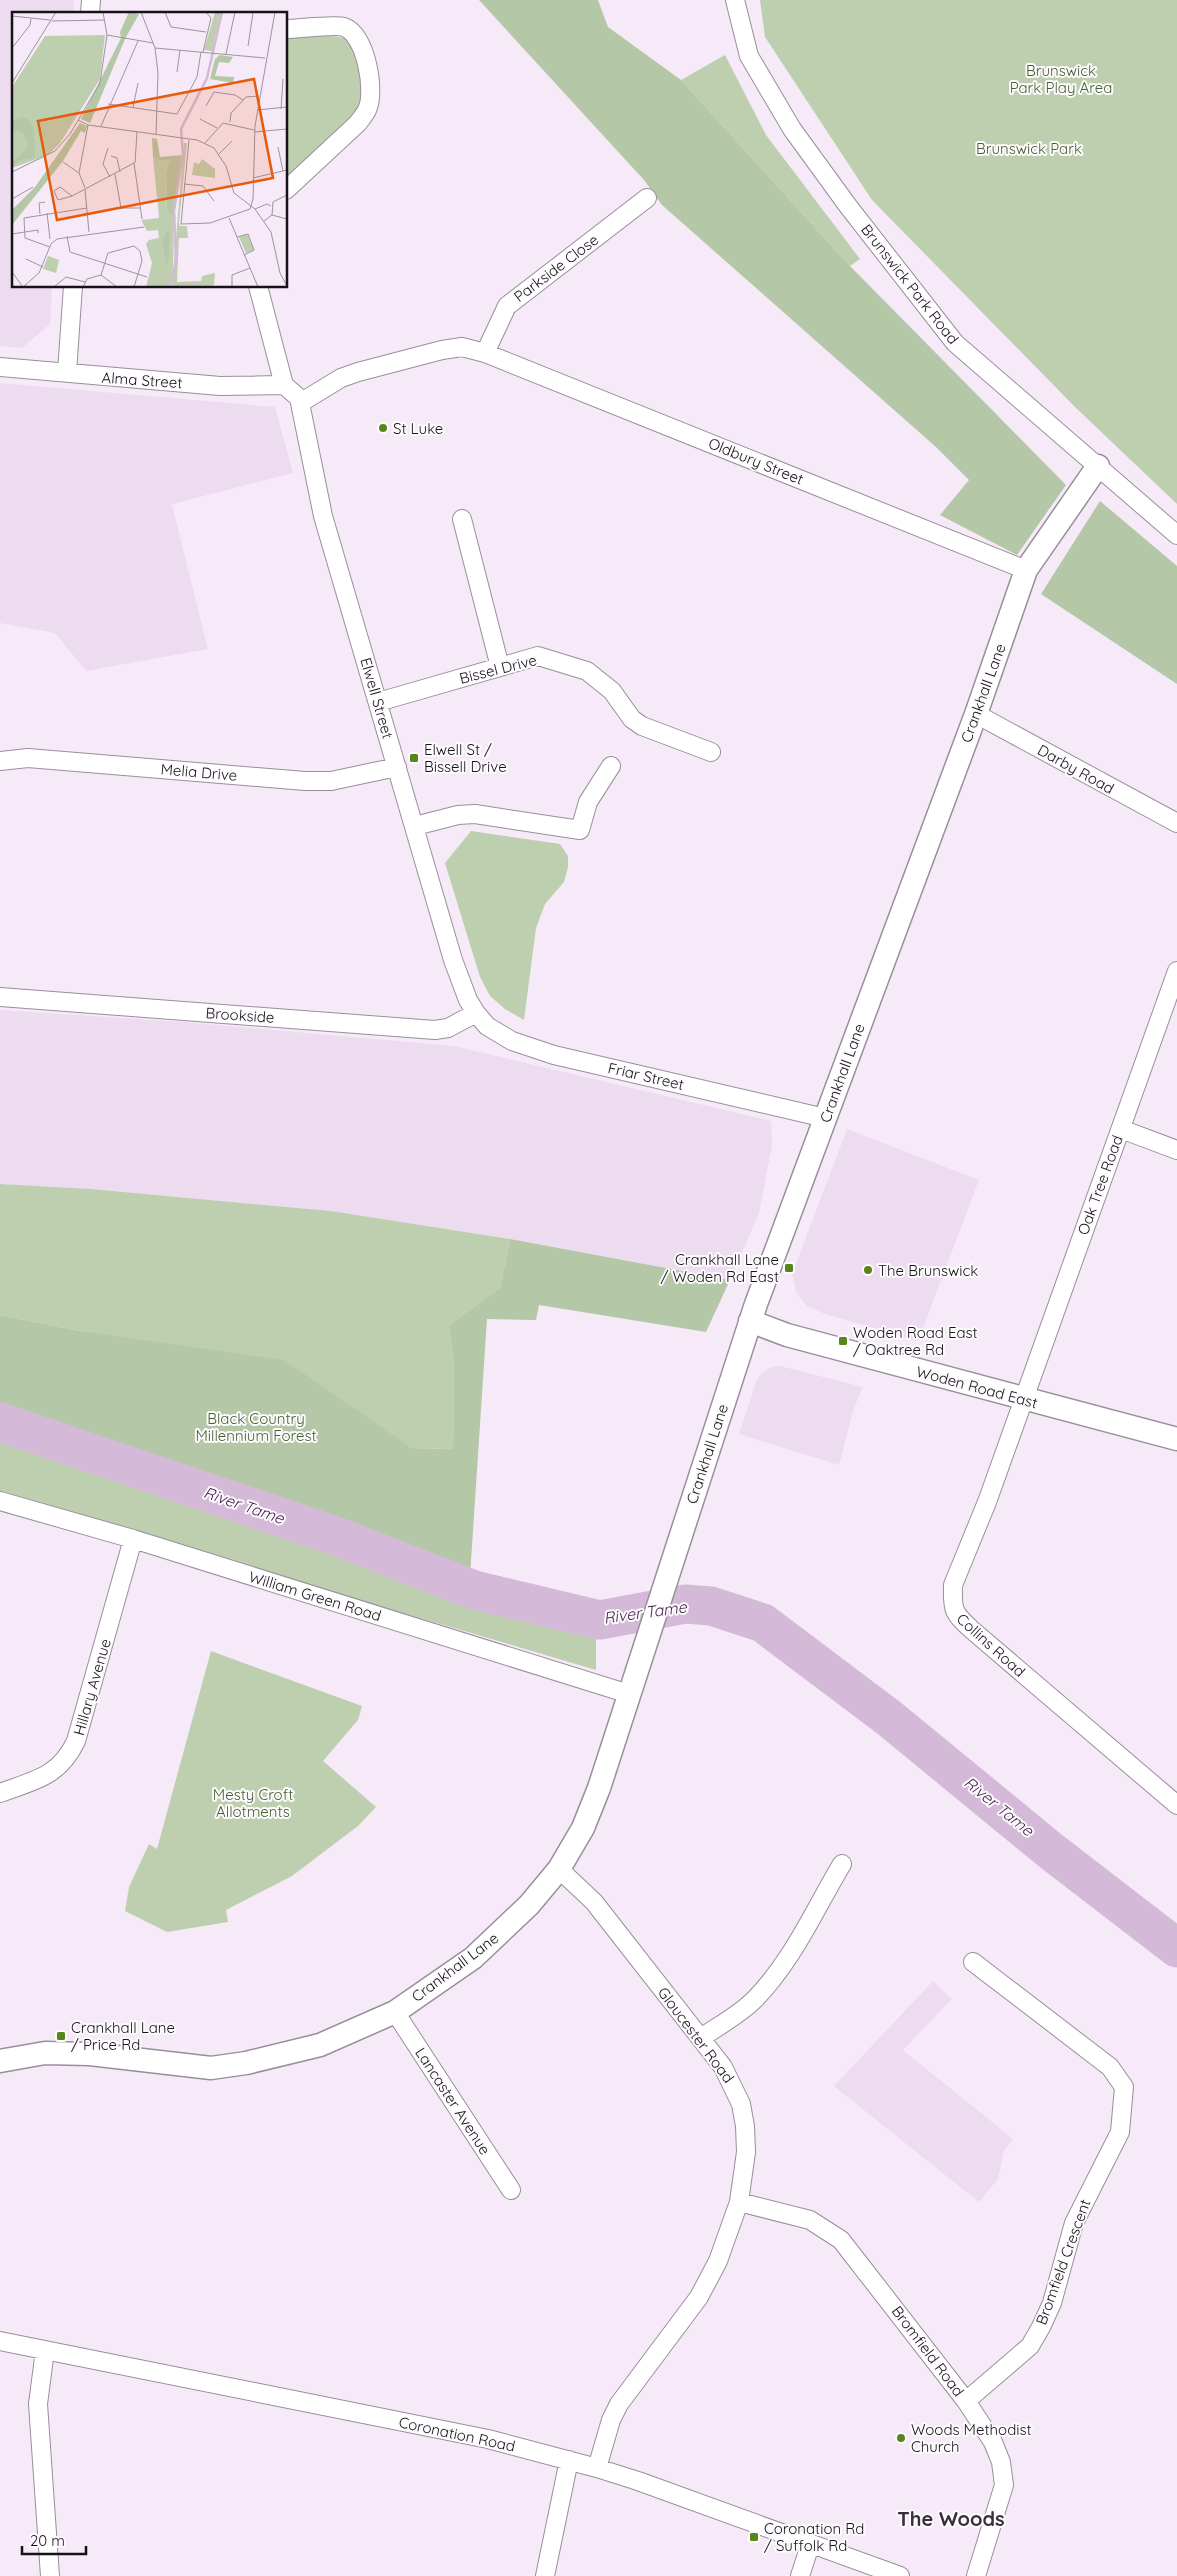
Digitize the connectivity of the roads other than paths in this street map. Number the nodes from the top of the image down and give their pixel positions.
1 (736, 0) edge
2 (288, 29) edge
3 (288, 188) edge
4 (647, 198) dead end
5 (73, 288) edge
6 (259, 288) edge
7 (485, 353) junction
8 (0, 367) edge
9 (67, 372) junction
10 (284, 384) junction
11 (300, 403) junction
12 (1098, 466) junction
13 (462, 519) dead end
14 (1177, 535) edge
15 (1026, 570) junction
16 (500, 666) junction
17 (378, 702) junction
18 (976, 714) junction
19 (711, 752) dead end
20 (0, 760) edge
21 (611, 766) dead end
22 (397, 767) junction
23 (1177, 824) edge
24 (415, 826) junction
25 (1177, 971) edge
26 (0, 997) edge
27 (476, 1014) junction
28 (825, 1118) junction
29 (1121, 1129) junction
30 (1177, 1150) edge
31 (750, 1321) junction
32 (1023, 1399) junction
33 (1177, 1439) edge
34 (0, 1501) edge
35 (133, 1539) junction
36 (629, 1694) junction
37 (0, 1793) edge
38 (1177, 1805) edge
39 (842, 1864) dead end
40 (559, 1869) junction
41 (973, 1962) dead end
42 (394, 2012) junction
43 (701, 2038) junction
44 (0, 2061) edge
45 (510, 2190) dead end
46 (739, 2202) junction
47 (0, 2341) edge
48 (44, 2350) junction
49 (966, 2402) junction
50 (569, 2460) junction
51 (597, 2468) junction
52 (810, 2545) junction
53 (50, 2576) edge
54 (544, 2576) edge
55 (800, 2576) edge
56 (900, 2576) edge
57 (976, 2576) edge

1 - 12 street, Brunswick Park Road
2 - 3 street
4 - 7 street, Parkside Close
5 - 9 street
6 - 10 street
7 - 11 street
7 - 15 street, Oldbury Street
8 - 9 street, Alma Street
9 - 10 street, Alma Street
10 - 11 street, Elwell Street
11 - 17 street, Elwell Street
12 - 14 street, Brunswick Park Road
12 - 15 street, Crankhall Lane
13 - 16 street
15 - 18 street, Crankhall Lane
16 - 17 street, Bissel Drive
16 - 19 street, Bissel Drive
17 - 22 street, Elwell Street
18 - 23 street, Darby Road
18 - 28 street, Crankhall Lane
20 - 22 street, Melia Drive
21 - 24 street
22 - 24 street, Elwell Street
24 - 27 street, Elwell Street
25 - 29 street, Oak Tree Road
26 - 27 street, Brookside
27 - 28 street, Friar Street
28 - 31 street, Crankhall Lane
29 - 30 street
29 - 32 street, Oak Tree Road
31 - 32 street, Woden Road East
31 - 36 street, Crankhall Lane
32 - 33 street, Woden Road East
32 - 38 street, Collins Road
34 - 35 street, William Green Road
35 - 36 street, William Green Road
35 - 37 street, Hillary Avenue
36 - 40 street, Crankhall Lane
39 - 43 street
40 - 42 street, Crankhall Lane
40 - 43 street, Gloucester Road
41 - 49 street, Bromfield Crescent
42 - 44 street, Crankhall Lane
42 - 45 street, Lancaster Avenue
43 - 46 street, Gloucester Road
46 - 49 street, Bromfield Road
46 - 51 street, Gloucester Road
47 - 48 street, Coronation Road
48 - 50 street, Coronation Road
48 - 53 street
49 - 57 street, Bromfield Road
50 - 51 street, Coronation Road
50 - 54 street
51 - 52 street, Coronation Road
52 - 55 street
52 - 56 street, Coronation Road

